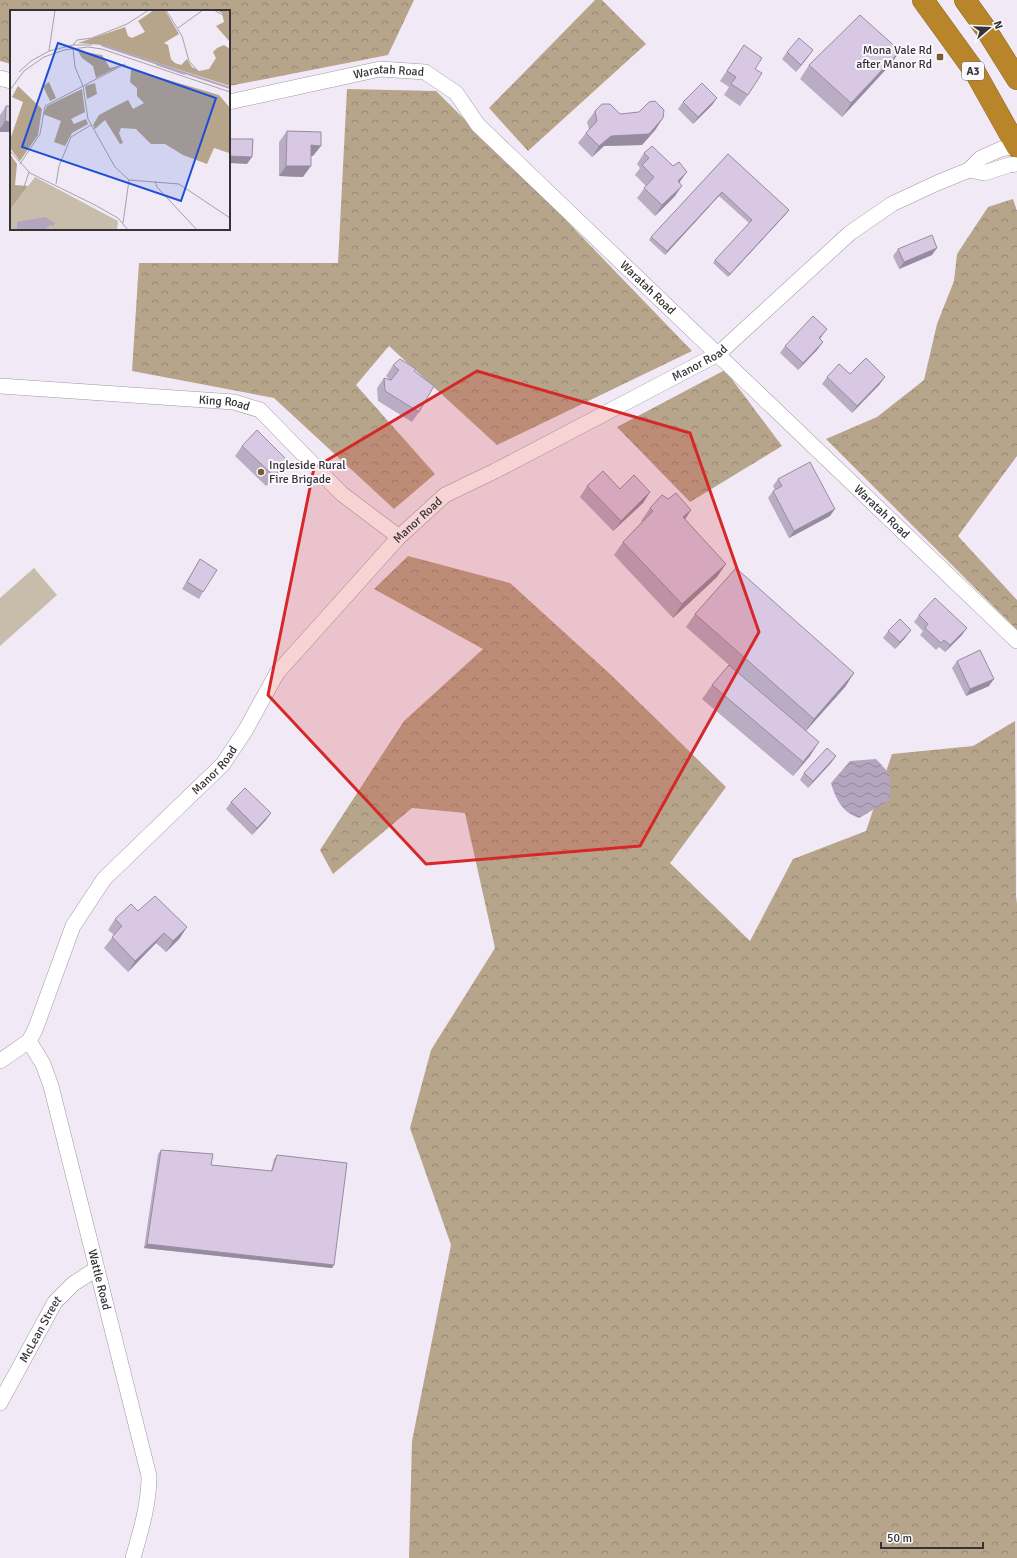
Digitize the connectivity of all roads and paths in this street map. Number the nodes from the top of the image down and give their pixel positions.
1 (965, 0) edge
2 (926, 2) edge
3 (0, 78) edge
4 (1017, 79) edge
5 (10, 81) edge
6 (230, 102) edge
7 (1017, 147) edge
8 (1017, 164) edge
9 (969, 170) junction
10 (718, 354) junction
11 (0, 386) edge
12 (399, 537) junction
13 (1017, 641) edge
14 (28, 1041) junction
15 (0, 1061) edge
16 (96, 1268) junction
17 (0, 1403) edge
18 (133, 1558) edge

1 - 4 highway
2 - 7 highway, A3
3 - 5 street
6 - 10 street, Waratah Road
7 - 9 street, Manor Road
8 - 9 street, Manor Road
9 - 10 street, Manor Road
10 - 12 street, Manor Road
10 - 13 street, Waratah Road
11 - 12 street, King Road
12 - 14 street, Manor Road
14 - 15 street
14 - 16 street, Wattle Road
16 - 17 street, McLean Street
16 - 18 street, Wattle Road

